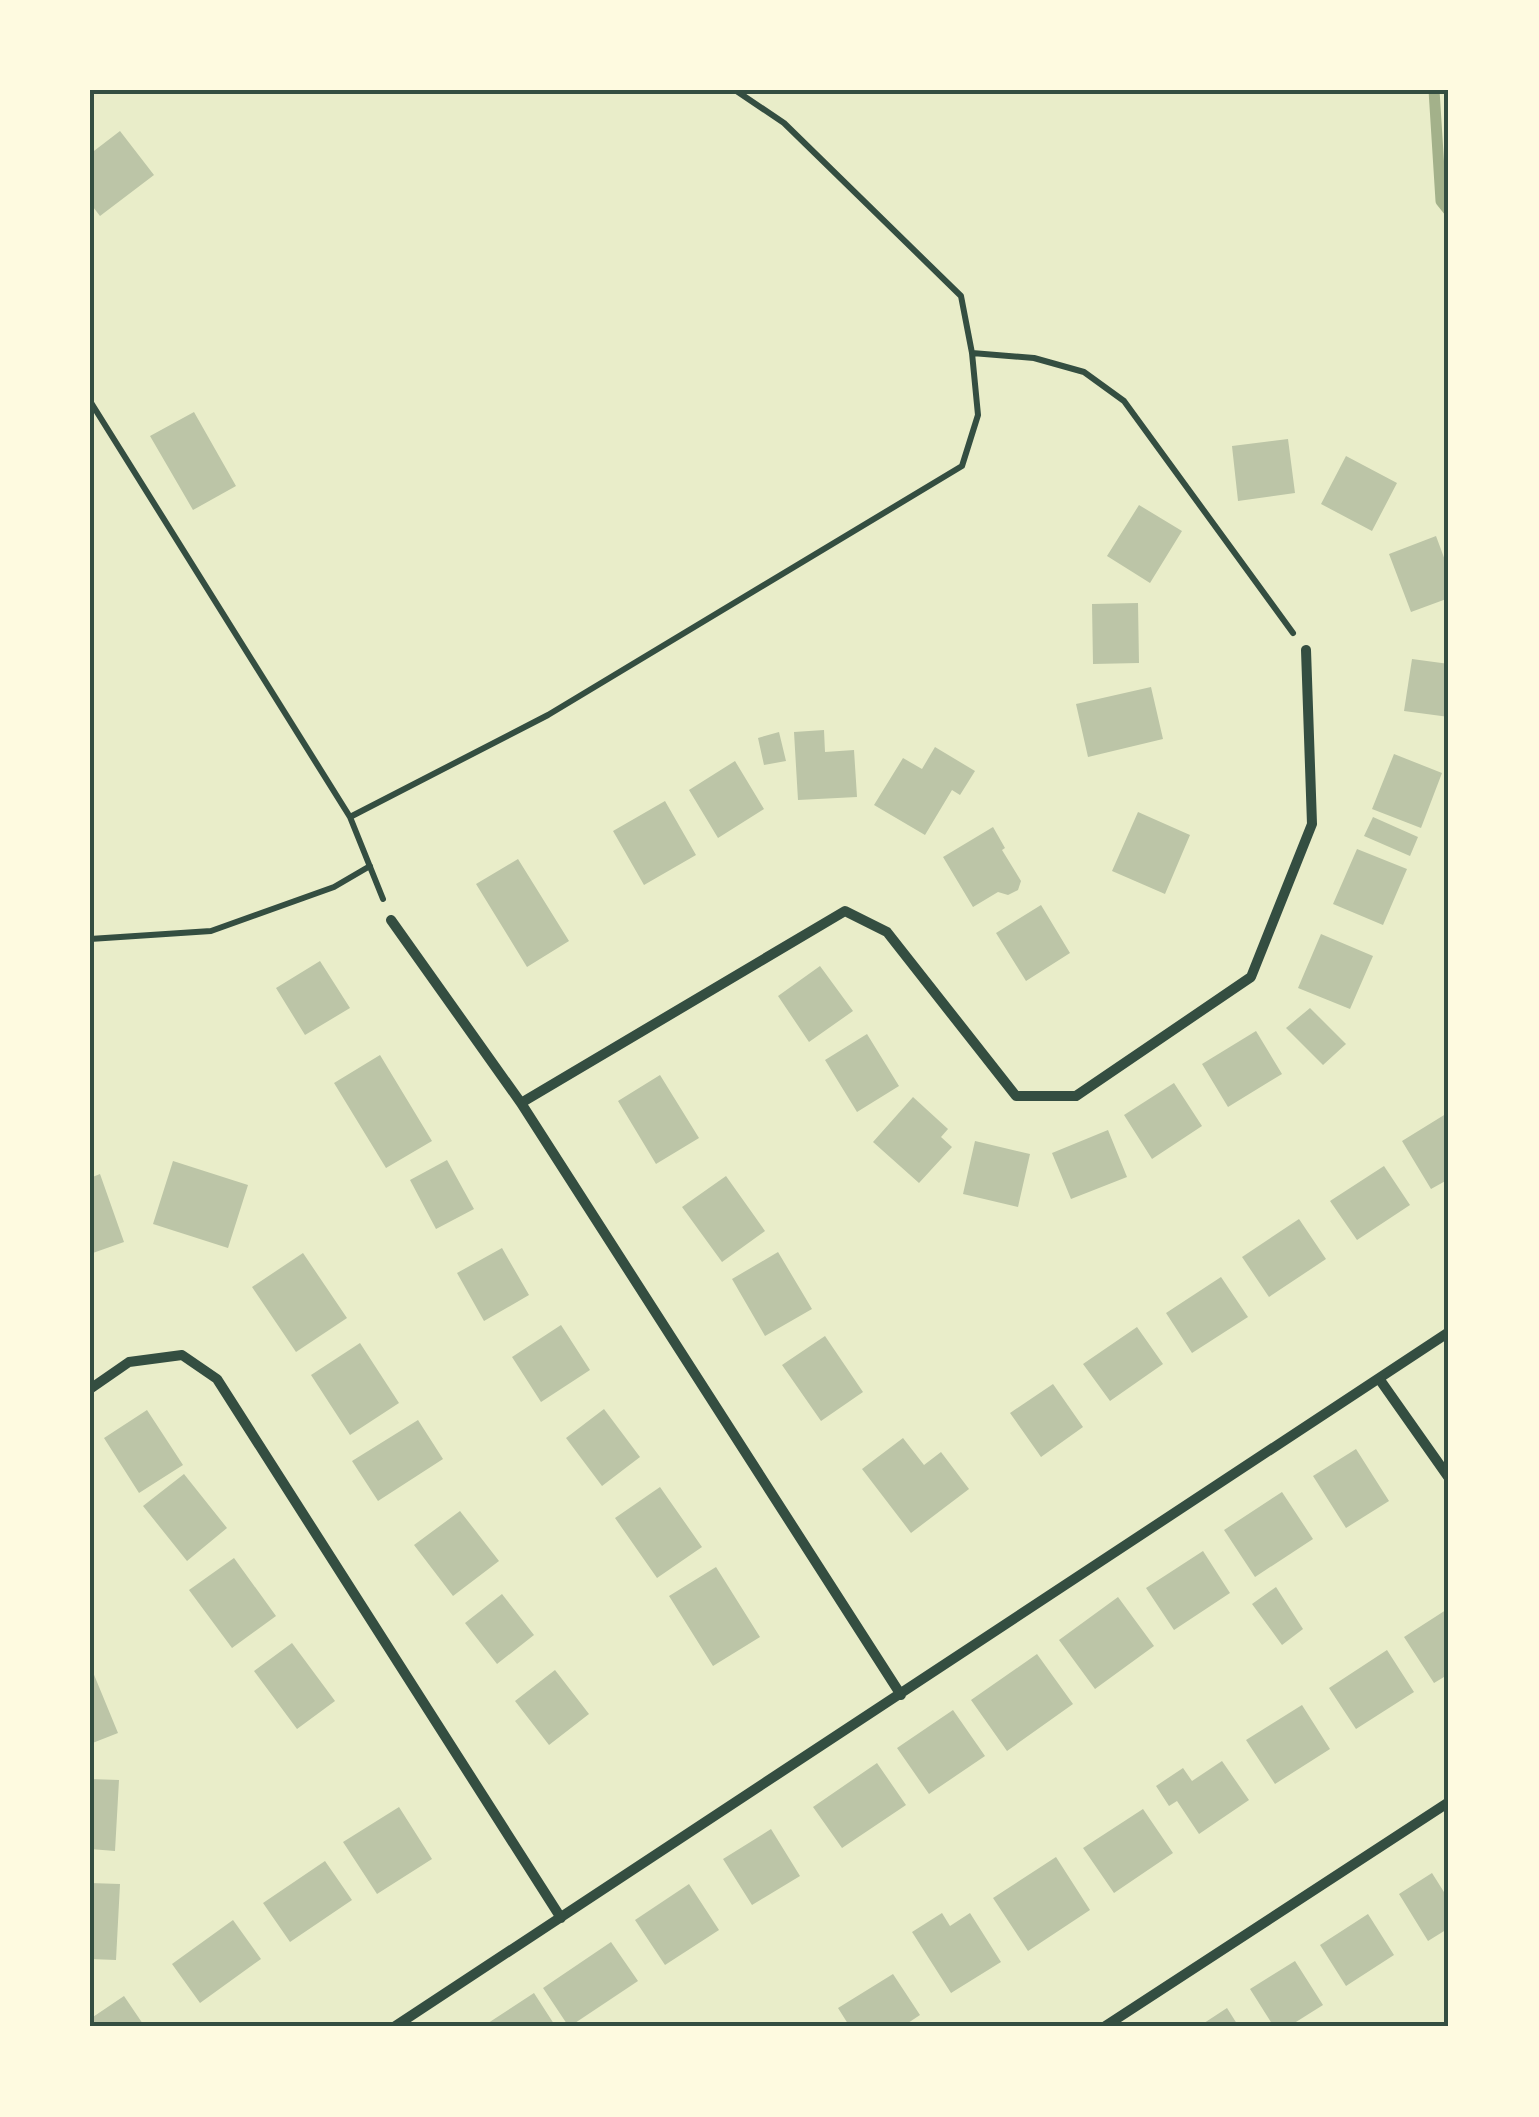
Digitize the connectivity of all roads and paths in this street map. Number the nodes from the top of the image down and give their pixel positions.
1 (735, 90) edge
2 (972, 353) junction
3 (90, 402) edge
4 (1306, 650) joint
5 (350, 817) junction
6 (370, 866) junction
7 (391, 920) joint
8 (90, 939) edge
9 (521, 1103) junction
10 (1449, 1332) edge
11 (1380, 1380) junction
12 (90, 1388) edge
13 (1449, 1478) edge
14 (901, 1695) junction
15 (1449, 1802) edge
16 (561, 1918) junction
17 (394, 2027) edge
18 (1104, 2027) edge

1 - 2 path
2 - 4 path
2 - 5 path
3 - 5 path
4 - 9 street
5 - 6 path
6 - 7 path
6 - 8 path
7 - 9 street
9 - 14 street
10 - 11 street
11 - 13 street
11 - 14 street
12 - 16 street
14 - 16 street
15 - 18 street
16 - 17 street

